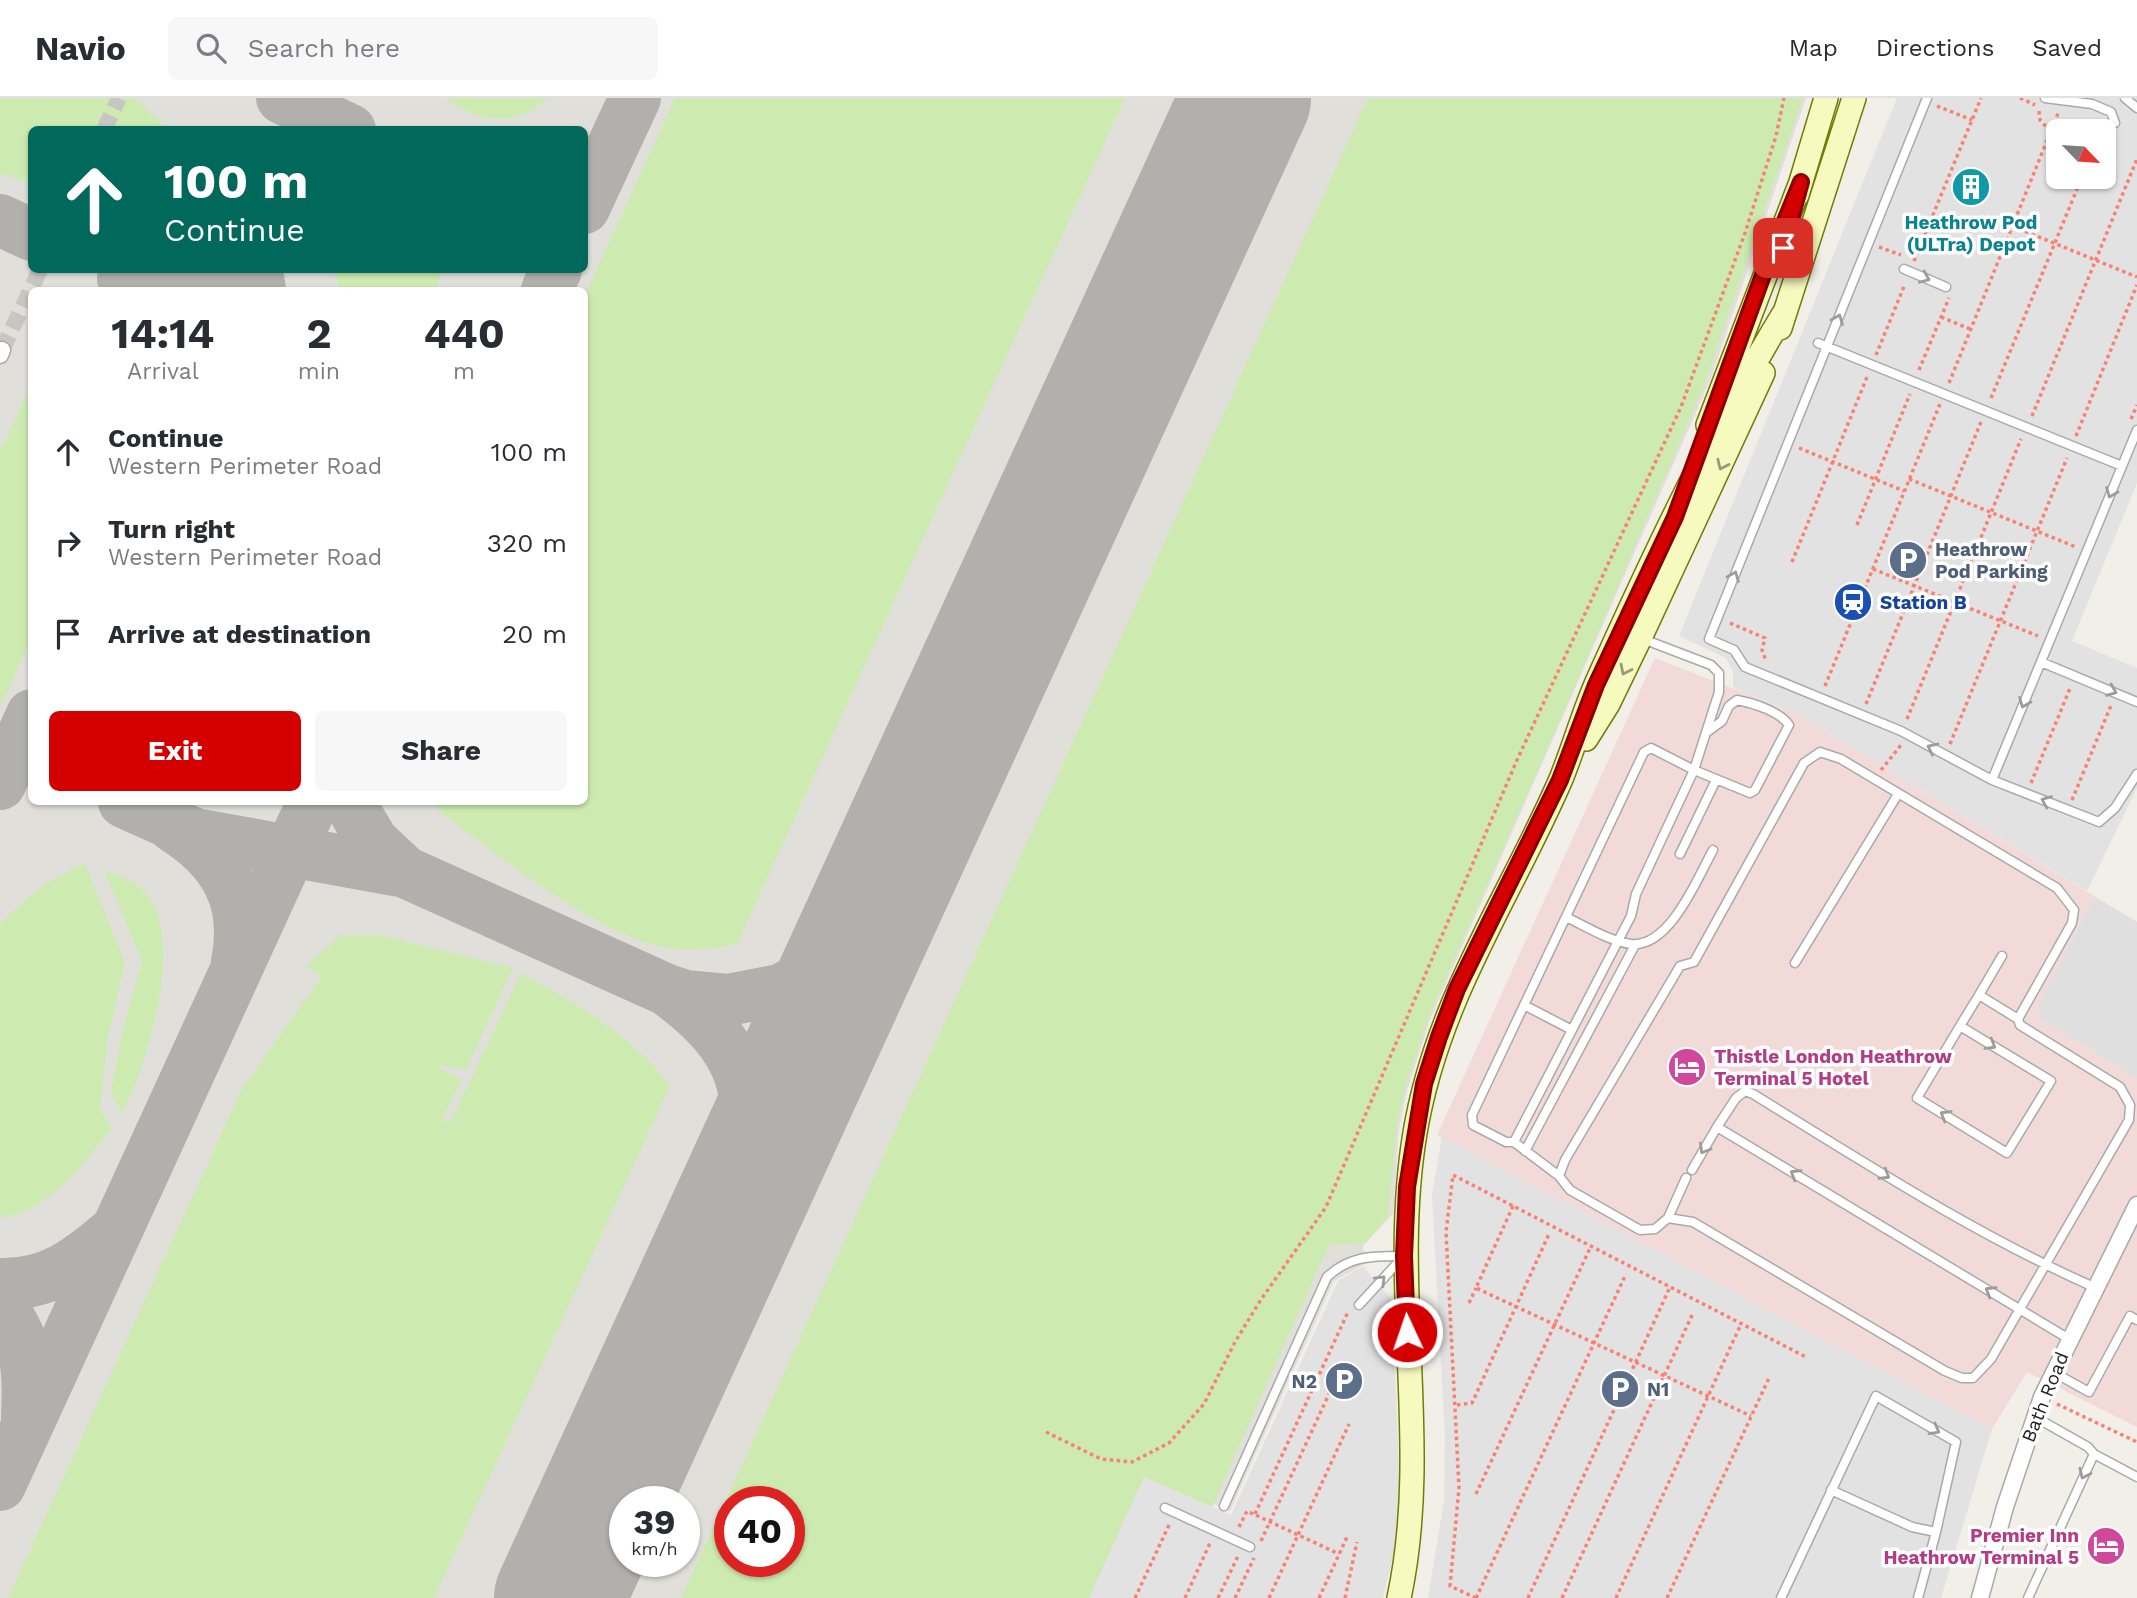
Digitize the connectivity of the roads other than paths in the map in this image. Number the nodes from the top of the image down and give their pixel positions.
1 (1826, 98) edge
2 (1854, 98) edge
3 (1927, 98) edge
4 (2045, 98) edge
5 (2125, 98) edge
6 (2071, 100) edge
7 (2137, 108) edge
8 (2114, 119) edge
9 (1801, 182) junction
10 (1907, 270) road end
11 (1946, 287) dead end
12 (1783, 315) junction
13 (1818, 343) dead end
14 (1827, 347) junction
15 (1759, 355) junction
16 (1751, 403) junction
17 (2137, 430) edge
18 (2122, 466) junction
19 (1675, 517) junction
20 (1640, 638) junction
21 (2041, 662) junction
22 (2137, 702) edge
23 (1707, 732) junction
24 (1694, 770) junction
25 (2137, 774) edge
26 (1560, 780) junction
27 (1716, 780) junction
28 (1993, 780) junction
29 (1898, 794) junction
30 (1713, 850) dead end
31 (1680, 854) dead end
32 (1566, 917) junction
33 (1618, 941) junction
34 (1635, 944) junction
35 (2002, 956) dead end
36 (1795, 963) dead end
37 (1979, 995) junction
38 (1524, 1005) junction
39 (2018, 1019) junction
40 (1960, 1026) junction
41 (1572, 1030) junction
42 (1717, 1128) junction
43 (1514, 1142) junction
44 (1525, 1151) junction
45 (1692, 1170) dead end
46 (1559, 1176) junction
47 (1686, 1178) dead end
48 (2136, 1211) edge
49 (1668, 1218) junction
50 (1404, 1256) junction
51 (2045, 1266) junction
52 (2096, 1289) junction
53 (1359, 1305) dead end
54 (2020, 1309) junction
55 (2137, 1320) edge
56 (2069, 1339) junction
57 (2053, 1372) junction
58 (2035, 1417) junction
59 (2094, 1454) junction
60 (2137, 1477) edge
61 (1831, 1490) junction
62 (1224, 1506) dead end
63 (1165, 1508) dead end
64 (1936, 1532) junction
65 (1253, 1551) road end
66 (1399, 1598) edge
67 (1781, 1598) edge
68 (1918, 1598) edge
69 (1980, 1598) edge
70 (2028, 1598) edge

1 - 9 street
2 - 12 street
14 -> 3 lane
4 - 6 lane
5 - 7 lane
6 - 8 lane
9 - 15 street
9 - 19 street
10 -> 11 lane
12 - 15 street
12 - 16 street
13 - 14 lane
14 - 18 lane
28 -> 14 lane
15 - 16 street
15 - 19 street
16 -> 20 street
17 - 18 lane
18 -> 21 lane
19 - 26 street
20 - 23 lane
20 -> 26 street
21 -> 22 lane
21 -> 28 lane
23 - 24 lane
23 - 27 lane
24 - 27 lane
24 - 32 lane
24 - 33 lane
25 -> 28 lane
26 - 50 street
27 - 31 lane
29 - 36 lane
29 - 39 lane
29 - 46 lane
30 - 34 lane
32 - 33 lane
32 - 38 lane
33 - 34 lane
33 - 41 lane
34 - 44 lane
35 - 37 lane
37 - 39 lane
37 - 40 lane
38 - 41 lane
38 - 43 lane
39 - 51 lane
40 -> 40 lane
41 - 43 lane
42 -> 45 lane
42 -> 51 lane
54 -> 42 lane
43 - 44 lane
44 - 46 lane
46 - 49 lane
47 - 49 lane
48 - 52 street, Bath Road
49 - 54 lane
53 -> 50 lane
50 - 62 lane
50 - 66 street
51 - 52 lane
51 - 54 lane
52 - 56 street, Bath Road
54 - 56 lane
55 - 57 lane
56 - 57 street, Bath Road
57 - 58 street, Bath Road
58 - 59 lane
58 - 69 street, Bath Road
59 - 60 lane
59 -> 70 lane
61 - 64 lane
61 -> 64 lane
61 - 67 lane
63 - 65 lane
64 - 68 lane

